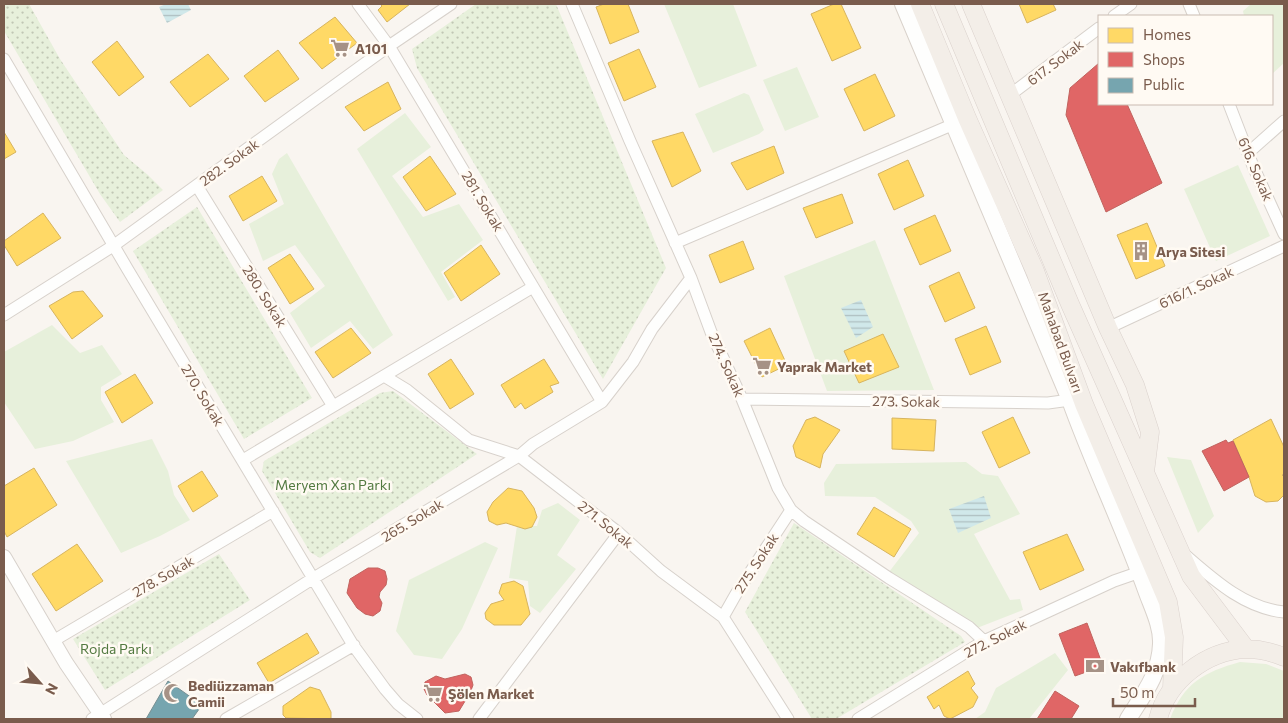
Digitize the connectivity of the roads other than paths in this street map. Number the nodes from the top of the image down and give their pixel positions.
1 (358, 4) edge
2 (451, 4) edge
3 (572, 4) edge
4 (902, 4) edge
5 (920, 4) edge
6 (944, 4) edge
7 (971, 4) edge
8 (1131, 4) edge
9 (1115, 15) edge
10 (1098, 29) edge
11 (389, 46) junction
12 (4, 59) edge
13 (1010, 95) junction
14 (1229, 105) edge
15 (1284, 121) edge
16 (954, 124) junction
17 (1248, 154) junction
18 (197, 186) junction
19 (1284, 234) edge
20 (675, 243) junction
21 (113, 246) junction
22 (1284, 246) edge
23 (692, 278) junction
24 (534, 286) junction
25 (4, 315) edge
26 (1108, 328) junction
27 (384, 376) junction
28 (742, 399) junction
29 (1070, 400) junction
30 (602, 402) junction
31 (333, 406) junction
32 (519, 456) junction
33 (243, 460) junction
34 (1145, 472) junction
35 (791, 510) junction
36 (273, 511) junction
37 (619, 533) junction
38 (1180, 550) junction
39 (4, 557) edge
40 (1140, 572) junction
41 (312, 579) junction
42 (1284, 612) edge
43 (723, 617) junction
44 (53, 641) junction
45 (984, 641) junction
46 (354, 645) junction
47 (1246, 649) junction
48 (1284, 657) edge
49 (1172, 688) junction
50 (99, 717) edge
51 (226, 719) edge
52 (417, 719) edge
53 (479, 719) edge
54 (788, 719) edge
55 (858, 719) edge
56 (1128, 719) edge
57 (1158, 719) edge

1 - 11 street, 281. Sokak
2 - 11 street, 282. Sokak
3 - 20 street, 274. Sokak
4 - 16 main road
5 - 49 main road, Mahabad Bulvarı
6 - 34 main road, Mahabad Bulvarı
7 - 13 main road
8 - 9 street
10 - 13 street, 617. Sokak
11 - 18 street, 282. Sokak
11 - 24 street, 281. Sokak
12 - 21 street, 270. Sokak
13 - 26 main road
14 - 17 street, 616. Sokak
15 - 17 street
16 - 20 street
16 - 29 main road
17 - 19 street, 616. Sokak
18 - 21 street, 282. Sokak
18 - 31 street, 280. Sokak
20 - 23 street, 274. Sokak
21 - 25 street, 282. Sokak
21 - 33 street, 270. Sokak
22 - 26 street, 616/1. Sokak
23 - 28 street, 274. Sokak
23 - 30 street, 265. Sokak
24 - 27 street
24 - 30 street, 281. Sokak
26 - 34 main road
27 - 31 street
27 - 32 street, 271. Sokak
28 - 29 street, 273. Sokak
28 - 35 street, 274. Sokak
29 - 40 main road
30 - 32 street, 265. Sokak
31 - 33 street
32 - 37 street, 271. Sokak
32 - 41 street, 265. Sokak
33 - 36 street, 270. Sokak
34 - 38 main road, Mahabad Bulvarı
35 - 43 street, 275. Sokak
35 - 45 street, 274. Sokak
36 - 41 street, 270. Sokak
36 - 44 street, 278. Sokak
37 - 43 street, 271. Sokak
37 - 53 street
38 - 42 street
38 - 47 main road, Mahabad Bulvarı
39 - 44 street
40 - 45 street, 272. Sokak
40 - 56 main road
41 - 46 street, 270. Sokak
41 - 50 street, 265. Sokak
43 - 54 street, 271. Sokak
44 - 50 street
45 - 55 street, 272. Sokak
46 - 51 street
46 - 52 street, 270. Sokak
47 - 48 main road
47 - 49 main road
49 - 57 main road

